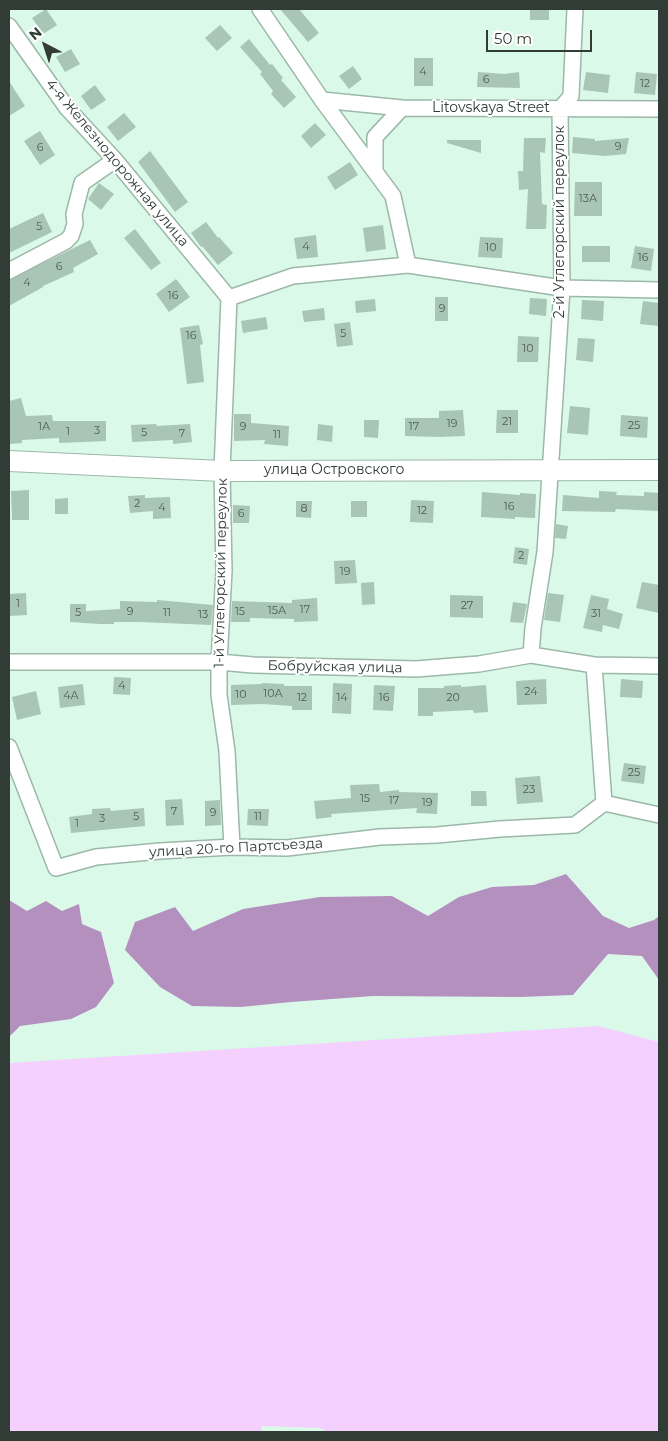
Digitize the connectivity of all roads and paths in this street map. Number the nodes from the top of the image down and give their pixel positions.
1 (260, 9) edge
2 (575, 9) edge
3 (9, 26) edge
4 (322, 100) junction
5 (402, 108) junction
6 (560, 109) junction
7 (659, 110) edge
8 (115, 160) junction
9 (375, 170) junction
10 (408, 265) junction
11 (9, 271) edge
12 (562, 288) junction
13 (659, 290) edge
14 (229, 298) junction
15 (9, 461) edge
16 (550, 469) junction
17 (659, 470) edge
18 (222, 471) junction
19 (531, 656) junction
20 (9, 662) edge
21 (219, 662) junction
22 (594, 665) junction
23 (659, 666) edge
24 (9, 747) edge
25 (604, 803) junction
26 (659, 815) edge
27 (232, 847) junction

1 - 4 street
2 - 6 street, 2-й Углегорский переулок
3 - 8 street, 4-я Железнодорожная улица
4 - 5 street, Litovskaya Street
4 - 9 street
5 - 6 street, Litovskaya Street
5 - 9 street
6 - 7 street, Litovskaya Street
6 - 12 street, 2-й Углегорский переулок
8 - 11 street
8 - 14 street, 4-я Железнодорожная улица
9 - 10 street
10 - 12 street
10 - 14 street
12 - 13 street
12 - 16 street, 2-й Углегорский переулок
14 - 18 street, 1-й Углегорский переулок
15 - 18 street, улица Островского
16 - 17 street, улица Островского
16 - 18 street, улица Островского
16 - 19 street, 2-й Углегорский переулок
18 - 21 street, 1-й Углегорский переулок
19 - 21 street, Бобруйская улица
19 - 22 street, Бобруйская улица
20 - 21 street, Бобруйская улица
21 - 27 street, 1-й Углегорский переулок
22 - 23 street, Бобруйская улица
22 - 25 street
24 - 27 street, улица 20-го Партсъезда
25 - 26 street
25 - 27 street, улица 20-го Партсъезда

